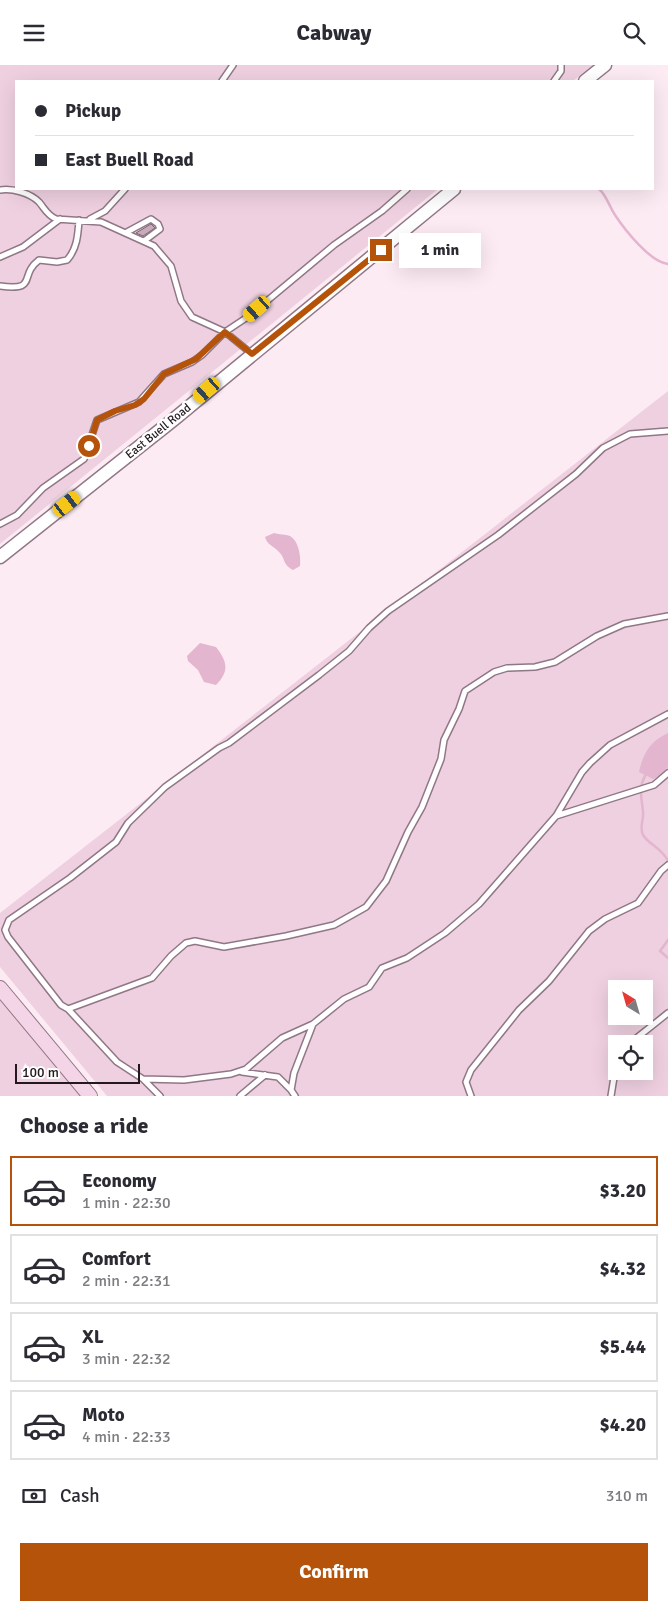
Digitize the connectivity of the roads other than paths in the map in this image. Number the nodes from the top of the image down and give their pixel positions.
1 (233, 65) edge
2 (561, 65) edge
3 (605, 65) edge
4 (223, 80) edge
5 (555, 80) edge
6 (587, 80) edge
7 (0, 190) edge
8 (124, 190) edge
9 (406, 190) edge
10 (453, 190) edge
11 (60, 219) junction
12 (87, 219) junction
13 (78, 220) junction
14 (127, 233) junction
15 (144, 241) junction
16 (0, 257) edge
17 (0, 286) edge
18 (225, 332) junction
19 (252, 354) junction
20 (668, 431) edge
21 (0, 524) edge
22 (0, 557) edge
23 (668, 616) edge
24 (668, 714) edge
25 (668, 773) edge
26 (556, 816) junction
27 (668, 865) edge
28 (0, 988) edge
29 (68, 1009) junction
30 (668, 1013) edge
31 (313, 1025) junction
32 (640, 1035) edge
33 (239, 1072) junction
34 (265, 1075) junction
35 (143, 1079) junction
36 (614, 1080) edge
37 (291, 1090) junction
38 (90, 1096) edge
39 (160, 1096) edge
40 (240, 1096) edge
41 (295, 1096) edge
42 (471, 1096) edge
43 (611, 1096) edge

1 - 4 lane
2 - 5 lane
3 - 6 street
7 - 11 lane
8 - 12 lane
9 - 18 lane
10 - 19 street, East Buell Road
11 - 13 lane
11 - 16 lane
12 - 13 lane
12 - 14 lane
13 - 17 lane
14 - 15 lane
14 - 15 lane
15 - 18 lane
18 - 19 lane
18 - 21 lane
19 - 22 street, East Buell Road
20 - 29 lane
23 - 29 lane
24 - 26 lane
25 - 26 lane
26 - 31 lane
27 - 42 lane
28 - 38 main road
29 - 35 lane
30 - 32 lane
31 - 33 lane
31 - 37 lane
33 - 34 lane
33 - 35 lane
34 - 37 lane
34 - 40 lane
35 - 39 lane
36 - 43 lane
37 - 41 lane

